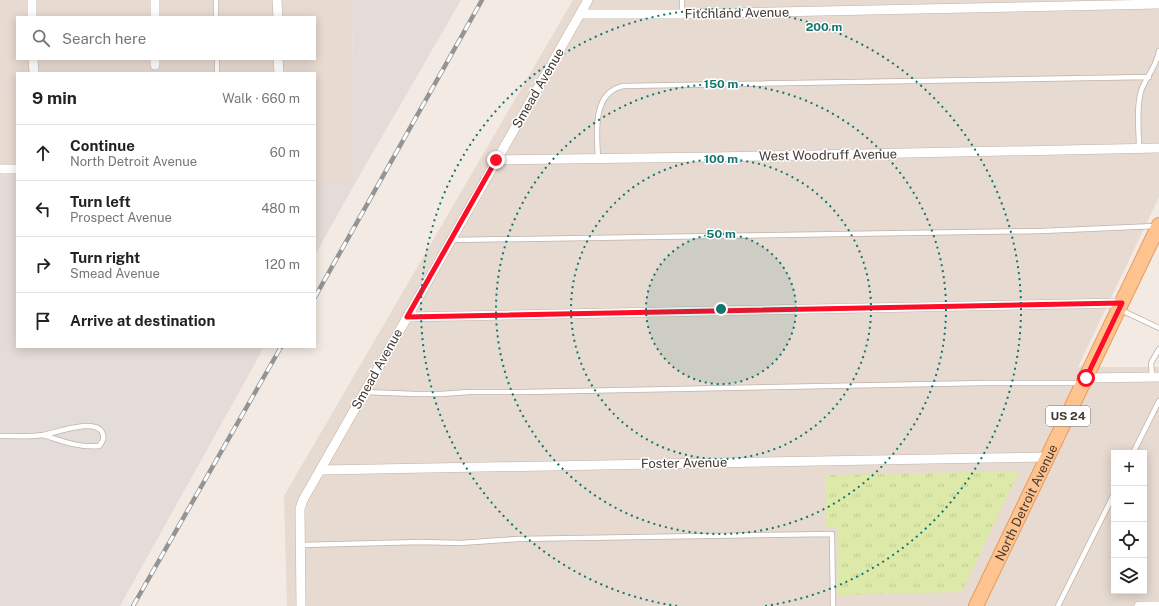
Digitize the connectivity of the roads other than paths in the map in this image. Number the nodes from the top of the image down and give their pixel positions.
1 (32, 0) edge
2 (155, 0) edge
3 (216, 0) edge
4 (277, 0) edge
5 (588, 0) edge
6 (682, 0) edge
7 (1159, 4) edge
8 (580, 14) junction
9 (682, 14) junction
10 (32, 16) edge
11 (155, 16) edge
12 (216, 16) edge
13 (278, 16) edge
14 (1159, 51) edge
15 (33, 60) edge
16 (217, 60) edge
17 (278, 60) edge
18 (34, 72) edge
19 (217, 72) edge
20 (279, 72) edge
21 (1149, 77) junction
22 (1139, 148) junction
23 (1159, 148) edge
24 (598, 159) junction
25 (496, 160) junction
26 (0, 169) edge
27 (16, 169) edge
28 (1159, 226) edge
29 (451, 240) junction
30 (1121, 306) junction
31 (407, 317) junction
32 (1159, 328) edge
33 (1159, 349) edge
34 (1155, 377) edge
35 (1085, 381) junction
36 (365, 392) junction
37 (1159, 401) edge
38 (43, 435) junction
39 (0, 436) edge
40 (1134, 450) edge
41 (1048, 457) junction
42 (321, 470) junction
43 (1111, 500) edge
44 (301, 545) junction
45 (301, 606) edge
46 (833, 606) edge
47 (976, 606) edge
48 (1058, 606) edge
49 (1139, 606) edge
50 (1159, 606) edge

1 - 10 street
2 - 11 street
3 - 12 lane
4 - 13 street
5 - 8 street, Smead Avenue
6 - 9 lane
7 - 9 street, Fitchland Avenue
8 - 9 street, Fitchland Avenue
8 - 25 street, Smead Avenue
14 - 21 lane
15 - 18 street
16 - 19 lane
17 - 20 street
21 - 22 lane
21 - 24 lane
22 - 23 street, West Woodruff Avenue
22 - 24 street, West Woodruff Avenue
24 - 25 street, West Woodruff Avenue
25 - 29 street, Smead Avenue
26 - 27 street
28 - 29 lane
28 - 30 main road, North Detroit Avenue / US 24
29 - 31 street, Smead Avenue
30 - 31 street
30 - 32 lane
30 - 35 main road, North Detroit Avenue / US 24
31 - 36 street, Smead Avenue
33 - 34 lane
34 - 35 street
35 - 36 lane
35 - 41 main road, North Detroit Avenue / US 24
36 - 42 street, Smead Avenue
37 - 40 lane
38 - 38 lane
38 - 39 lane
41 - 42 street, Foster Avenue
41 - 47 main road, North Detroit Avenue / US 24
42 - 44 street, Smead Avenue
43 - 48 lane
44 - 45 street, Smead Avenue
44 - 46 lane
49 - 50 street

